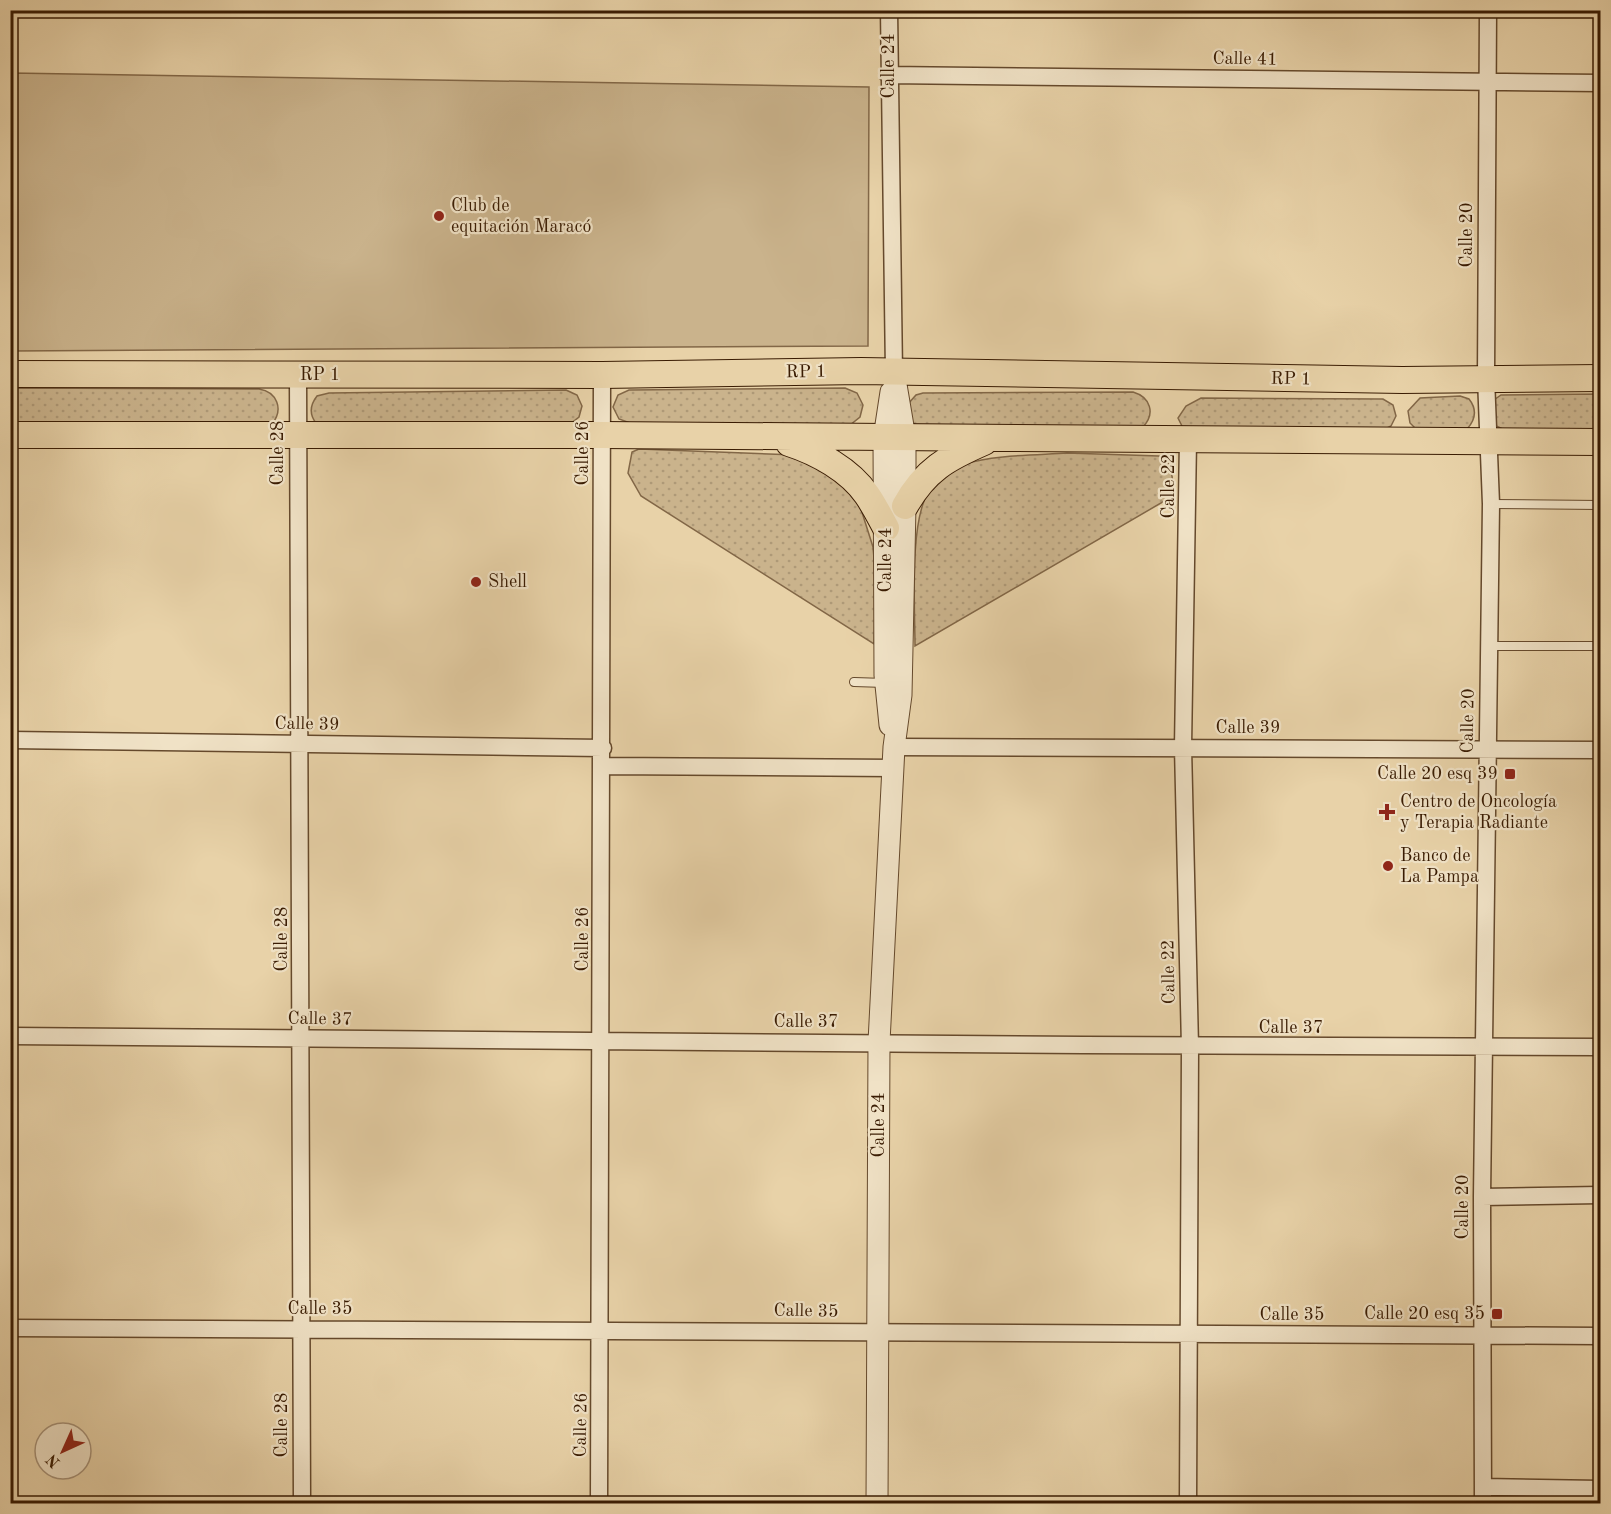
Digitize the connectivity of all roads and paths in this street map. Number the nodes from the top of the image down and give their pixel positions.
1 (889, 10) edge
2 (1488, 10) edge
3 (888, 75) junction
4 (1488, 82) junction
5 (1600, 83) edge
6 (10, 374) edge
7 (894, 374) junction
8 (298, 375) junction
9 (602, 375) junction
10 (1486, 378) junction
11 (1600, 378) edge
12 (10, 435) edge
13 (298, 435) junction
14 (602, 435) junction
15 (768, 438) junction
16 (895, 438) junction
17 (990, 439) junction
18 (1188, 440) junction
19 (1486, 441) junction
20 (1600, 442) edge
21 (1491, 504) junction
22 (1600, 505) edge
23 (905, 506) junction
24 (886, 528) junction
25 (1489, 646) junction
26 (1600, 646) edge
27 (854, 682) dead end
28 (885, 683) junction
29 (10, 740) edge
30 (300, 744) junction
31 (894, 747) junction
32 (1184, 747) junction
33 (603, 748) junction
34 (1487, 749) junction
35 (1600, 750) edge
36 (603, 766) junction
37 (894, 768) junction
38 (10, 1036) edge
39 (302, 1039) junction
40 (602, 1042) junction
41 (879, 1042) junction
42 (1190, 1047) junction
43 (1486, 1047) junction
44 (1600, 1047) edge
45 (1600, 1195) edge
46 (1482, 1197) junction
47 (10, 1328) edge
48 (300, 1329) junction
49 (601, 1329) junction
50 (878, 1332) junction
51 (1190, 1334) junction
52 (1483, 1336) junction
53 (1600, 1336) edge
54 (1600, 1488) edge
55 (1482, 1495) edge
56 (302, 1503) edge
57 (599, 1503) edge
58 (877, 1503) edge
59 (1188, 1503) edge

1 - 3 street, Calle 24
2 - 4 street, Calle 20
3 - 4 street, Calle 41
3 - 7 street, Calle 24
4 - 5 street, Calle 41
4 - 10 street, Calle 20
6 - 8 main road, RP 1
7 - 9 main road, RP 1
7 - 10 main road, RP 1
7 - 16 street, Calle 24
8 - 9 main road, RP 1
8 - 13 street, Calle 28
9 - 14 street, Calle 26
10 - 11 main road, RP 1
10 - 19 street, Calle 20
12 - 13 main road
13 - 14 main road
13 - 30 street, Calle 28
14 - 15 main road
14 - 33 street, Calle 26
15 - 16 main road
15 - 24 main road
16 - 17 main road
16 - 23 street, Calle 24
16 - 24 street, Calle 24
17 - 18 main road
17 - 23 main road
18 - 19 main road
18 - 32 street, Calle 22
19 - 20 main road
19 - 21 street, Calle 20
21 - 22 lane
21 - 25 street, Calle 20
23 - 31 street, Calle 24
24 - 28 street, Calle 24
25 - 26 lane
25 - 34 street, Calle 20
27 - 28 lane
28 - 31 street, Calle 24
29 - 30 street, Calle 39
30 - 33 street, Calle 39
30 - 39 street, Calle 28
31 - 32 street, Calle 39
31 - 37 street, Calle 24
32 - 34 street, Calle 39
32 - 42 street, Calle 22
33 - 36 street, Calle 26
34 - 35 street, Calle 39
34 - 43 street, Calle 20
36 - 37 street
36 - 40 street, Calle 26
37 - 41 street, Calle 24
38 - 39 street, Calle 37
39 - 40 street, Calle 37
39 - 48 street, Calle 28
40 - 41 street, Calle 37
40 - 49 street, Calle 26
41 - 42 street, Calle 37
41 - 50 street, Calle 24
42 - 43 street, Calle 37
42 - 51 street, Calle 22
43 - 44 street, Calle 37
43 - 46 street, Calle 20
45 - 46 street
46 - 52 street, Calle 20
47 - 48 street, Calle 35
48 - 49 street, Calle 35
48 - 56 street, Calle 28
49 - 50 street, Calle 35
49 - 57 street, Calle 26
50 - 51 street, Calle 35
50 - 58 street, Calle 24
51 - 52 street, Calle 35
51 - 59 street, Calle 22
52 - 53 street, Calle 35
52 - 55 street, Calle 20
54 - 55 street

